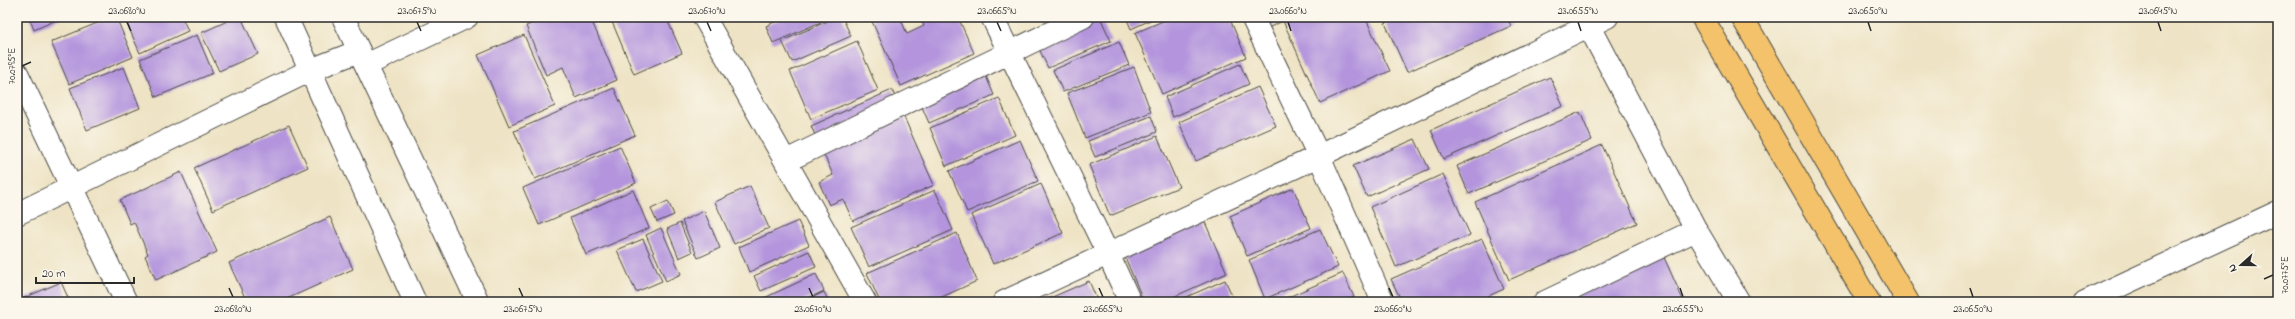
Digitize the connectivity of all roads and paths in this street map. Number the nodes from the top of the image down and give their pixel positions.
1 (286, 17) edge
2 (343, 17) edge
3 (467, 17) edge
4 (704, 17) edge
5 (992, 17) edge
6 (1083, 17) edge
7 (1252, 17) edge
8 (1702, 17) edge
9 (1742, 17) edge
10 (1593, 20) edge
11 (1010, 53) junction
12 (362, 58) junction
13 (311, 70) junction
14 (17, 73) edge
15 (1319, 156) junction
16 (786, 161) junction
17 (71, 190) junction
18 (2278, 212) edge
19 (17, 214) edge
20 (1696, 230) junction
21 (1108, 254) junction
22 (126, 302) edge
23 (415, 302) edge
24 (478, 302) edge
25 (865, 302) edge
26 (1004, 302) edge
27 (1130, 302) edge
28 (1383, 302) edge
29 (1545, 302) edge
30 (1739, 302) edge
31 (1869, 302) edge
32 (1908, 302) edge
33 (2085, 302) edge

1 - 13 street
2 - 12 street
3 - 12 street
4 - 16 street
5 - 11 street
6 - 11 street
7 - 15 street
8 - 31 main road
9 - 32 main road
10 - 15 street
10 - 20 street
11 - 16 street
11 - 21 street
12 - 13 street
12 - 24 street
13 - 17 street
13 - 23 street
14 - 17 street
15 - 21 street
15 - 28 street
16 - 25 street
17 - 19 street
17 - 22 street
18 - 33 street
20 - 29 street
20 - 30 street
21 - 26 street
21 - 27 street

